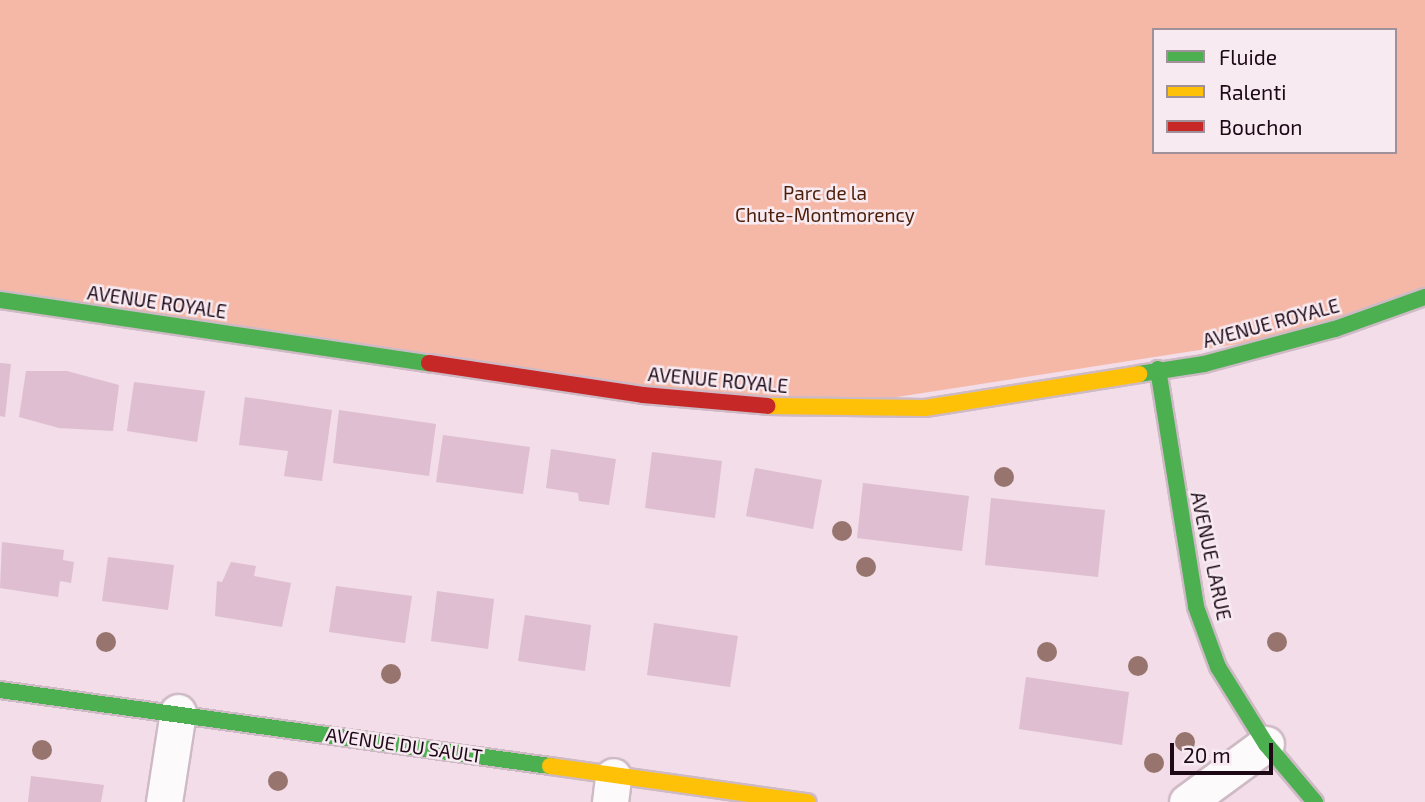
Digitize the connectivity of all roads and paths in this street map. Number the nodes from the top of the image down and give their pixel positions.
1 (1425, 297) edge
2 (0, 300) edge
3 (1158, 369) junction
4 (0, 690) edge
5 (178, 712) junction
6 (1266, 744) junction
7 (611, 789) edge
8 (164, 802) edge
9 (807, 802) edge
10 (1187, 802) edge
11 (1315, 802) edge

1 - 3 main road, AVENUE ROYALE
2 - 3 main road, AVENUE ROYALE
3 - 6 main road, AVENUE LARUE
4 - 5 main road, AVENUE DU SAULT
5 - 7 main road, AVENUE DU SAULT
5 - 8 street
6 - 10 street
6 - 11 main road, AVENUE LARUE
7 - 9 main road, AVENUE DU SAULT

